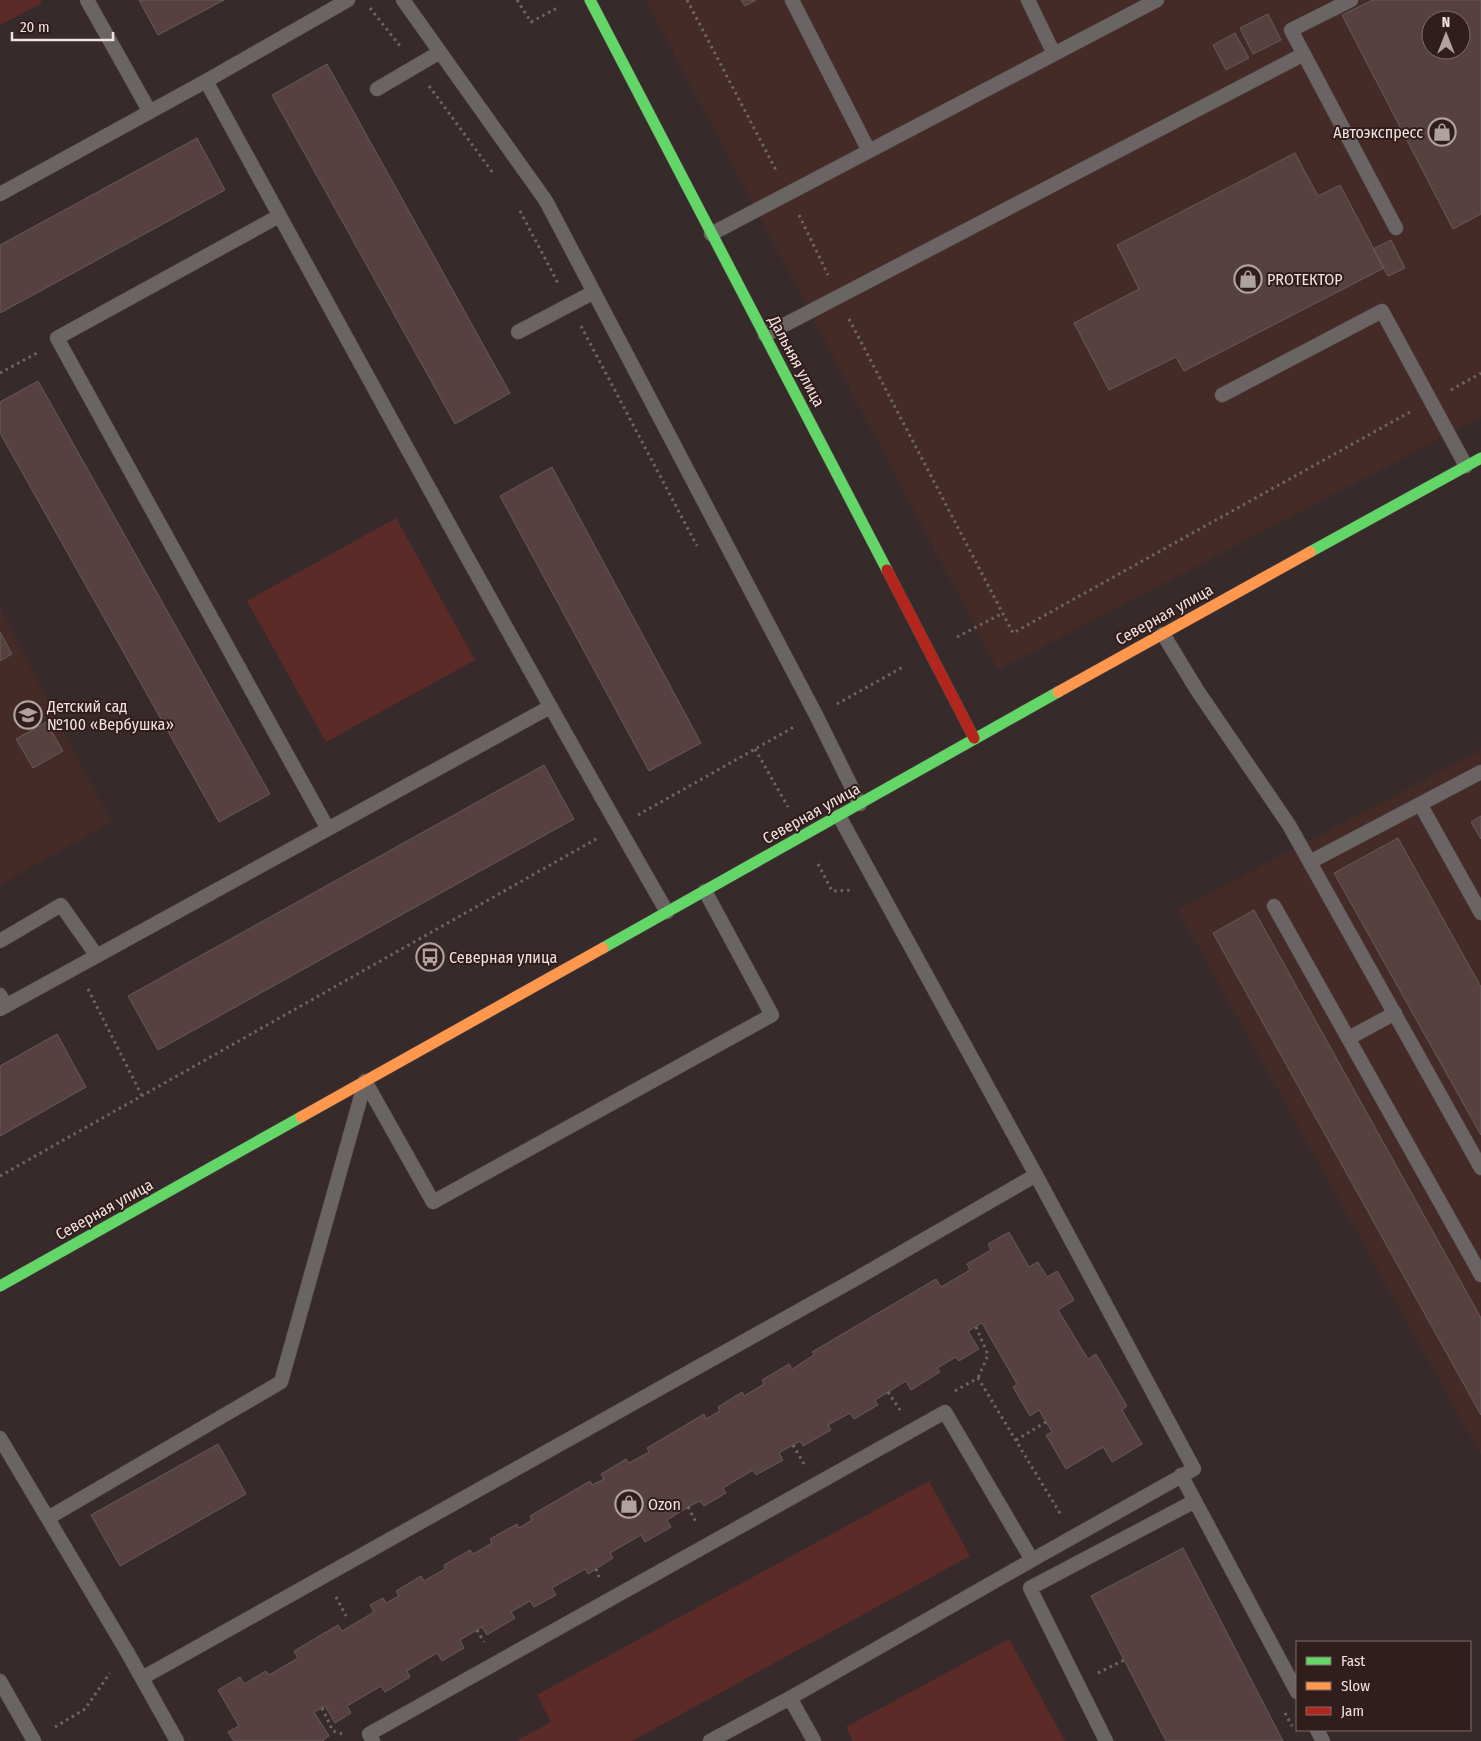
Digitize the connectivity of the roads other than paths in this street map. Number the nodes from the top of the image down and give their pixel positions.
1 (86, 0) edge
2 (348, 0) edge
3 (403, 0) edge
4 (590, 0) edge
5 (792, 0) edge
6 (1028, 0) edge
7 (1157, 0) edge
8 (1351, 0) edge
9 (440, 52) junction
10 (1054, 54) junction
11 (1304, 54) junction
12 (206, 81) junction
13 (377, 89) dead end
14 (150, 112) junction
15 (869, 151) junction
16 (0, 194) edge
17 (279, 216) junction
18 (1396, 228) dead end
19 (711, 234) junction
20 (594, 292) junction
21 (518, 332) dead end
22 (765, 335) junction
23 (1222, 395) dead end
24 (1481, 458) edge
25 (1466, 466) junction
26 (1163, 634) junction
27 (550, 707) junction
28 (974, 738) junction
29 (1481, 772) edge
30 (860, 804) junction
31 (1420, 804) junction
32 (838, 816) junction
33 (328, 829) junction
34 (1310, 862) junction
35 (705, 891) junction
36 (1274, 906) dead end
37 (667, 912) junction
38 (1481, 913) edge
39 (0, 941) edge
40 (97, 956) junction
41 (2, 1003) edge
42 (1395, 1013) junction
43 (1348, 1038) junction
44 (365, 1081) junction
45 (1481, 1168) edge
46 (1036, 1175) junction
47 (1481, 1275) edge
48 (0, 1286) edge
49 (0, 1438) edge
50 (1181, 1475) junction
51 (1195, 1501) junction
52 (48, 1518) junction
53 (1032, 1560) junction
54 (142, 1678) junction
55 (0, 1681) edge
56 (1296, 1690) edge
57 (790, 1698) junction
58 (34, 1740) edge
59 (177, 1741) edge
60 (373, 1741) edge
61 (710, 1741) edge
62 (814, 1741) edge
63 (1106, 1741) edge

1 - 14 lane
2 - 12 lane
3 - 9 lane
4 - 19 street, Дальняя улица
5 - 15 lane
6 - 10 lane
7 - 10 lane
8 - 11 lane
9 - 13 lane
9 - 20 lane
10 - 15 lane
11 - 18 lane
11 - 22 lane
12 - 14 lane
12 - 17 lane
14 - 16 lane
15 - 19 lane
17 - 27 lane
17 - 33 lane
19 - 22 street, Дальняя улица
20 - 21 lane
20 - 30 lane
22 - 28 street, Дальняя улица
23 - 25 lane
24 - 25 street, Северная улица
25 - 26 street, Северная улица
26 - 28 street, Северная улица
26 - 34 lane
27 - 33 lane
27 - 37 lane
28 - 30 street, Северная улица
29 - 31 lane
30 - 32 street, Северная улица
31 - 34 lane
31 - 38 lane
32 - 35 street, Северная улица
32 - 46 lane
33 - 40 lane
34 - 42 lane
35 - 37 street, Северная улица
35 - 44 lane
36 - 43 lane
37 - 44 street, Северная улица
39 - 40 lane
40 - 41 lane
42 - 43 lane
42 - 45 lane
43 - 47 lane
44 - 48 street, Северная улица
44 - 52 lane
46 - 50 lane
46 - 54 lane
49 - 52 lane
50 - 51 lane
50 - 53 lane
51 - 56 lane
51 - 63 lane
52 - 54 lane
53 - 57 lane
53 - 60 lane
54 - 59 lane
55 - 58 lane
57 - 61 lane
57 - 62 lane

